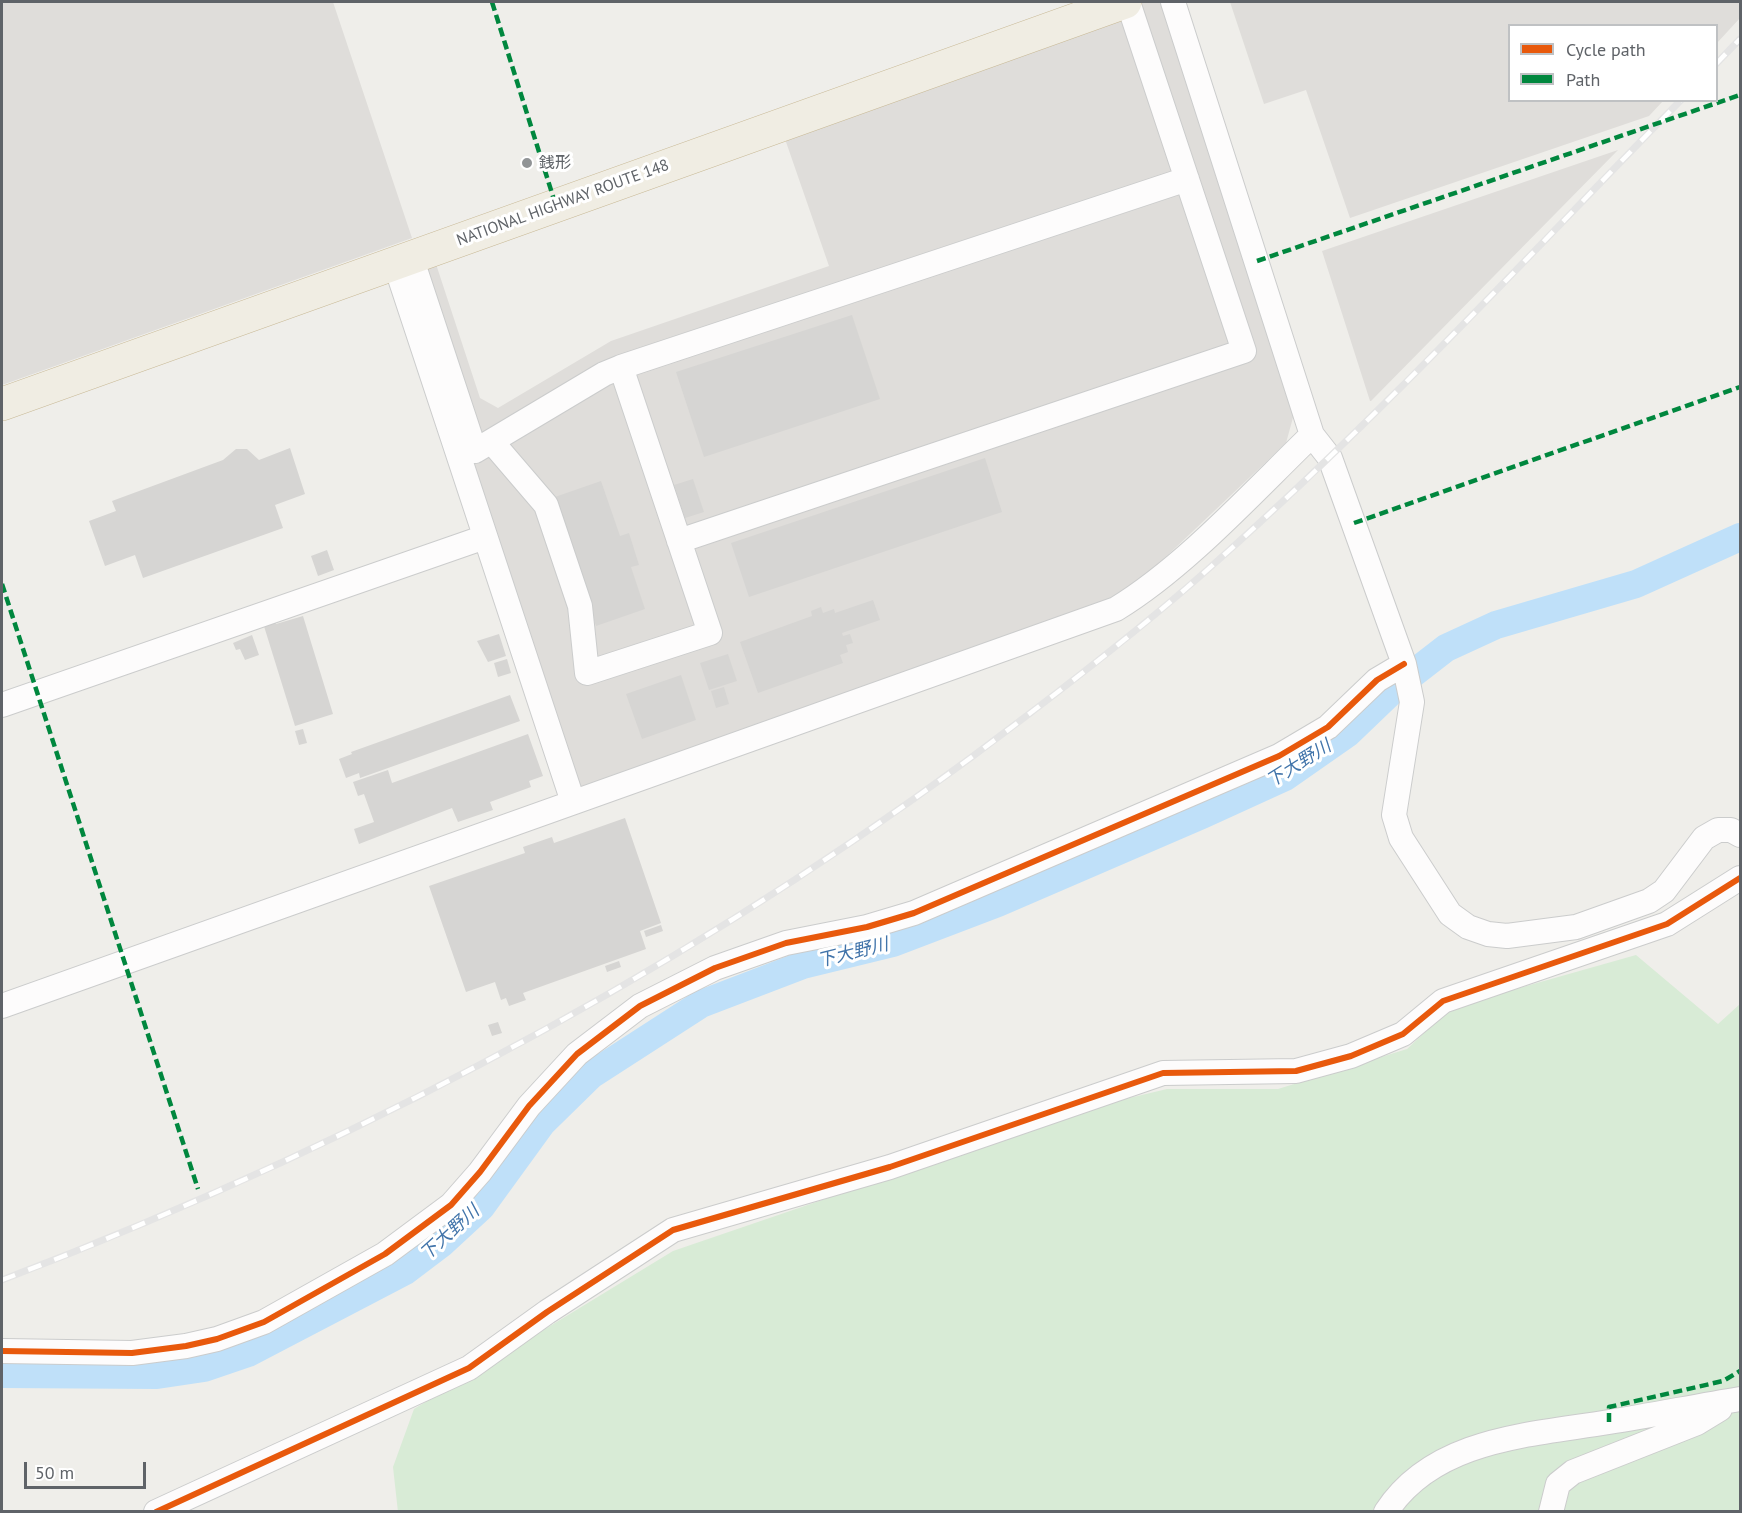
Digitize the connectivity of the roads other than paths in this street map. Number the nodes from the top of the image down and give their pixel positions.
1 (1127, 2) edge
2 (1173, 2) edge
3 (1187, 179) junction
4 (403, 260) junction
5 (621, 367) junction
6 (2, 404) edge
7 (1312, 435) junction
8 (492, 442) junction
9 (485, 537) junction
10 (679, 541) junction
11 (1404, 664) junction
12 (2, 705) edge
13 (573, 802) junction
14 (1740, 835) edge
15 (1740, 878) edge
16 (2, 1006) edge
17 (2, 1351) edge
18 (1737, 1400) edge
19 (156, 1512) edge
20 (1386, 1512) edge
21 (1551, 1512) edge

1 - 3 street
1 - 4 highway, NATIONAL HIGHWAY ROUTE 148
2 - 7 street
3 - 5 street
3 - 10 street
4 - 6 highway, NATIONAL HIGHWAY ROUTE 148
4 - 8 street
4 - 9 street
5 - 8 street
5 - 10 street
7 - 11 street
7 - 13 street
8 - 10 street
9 - 12 street
9 - 13 street
11 - 14 street
11 - 17 street
13 - 16 street
15 - 19 street
18 - 20 street
18 - 21 street

